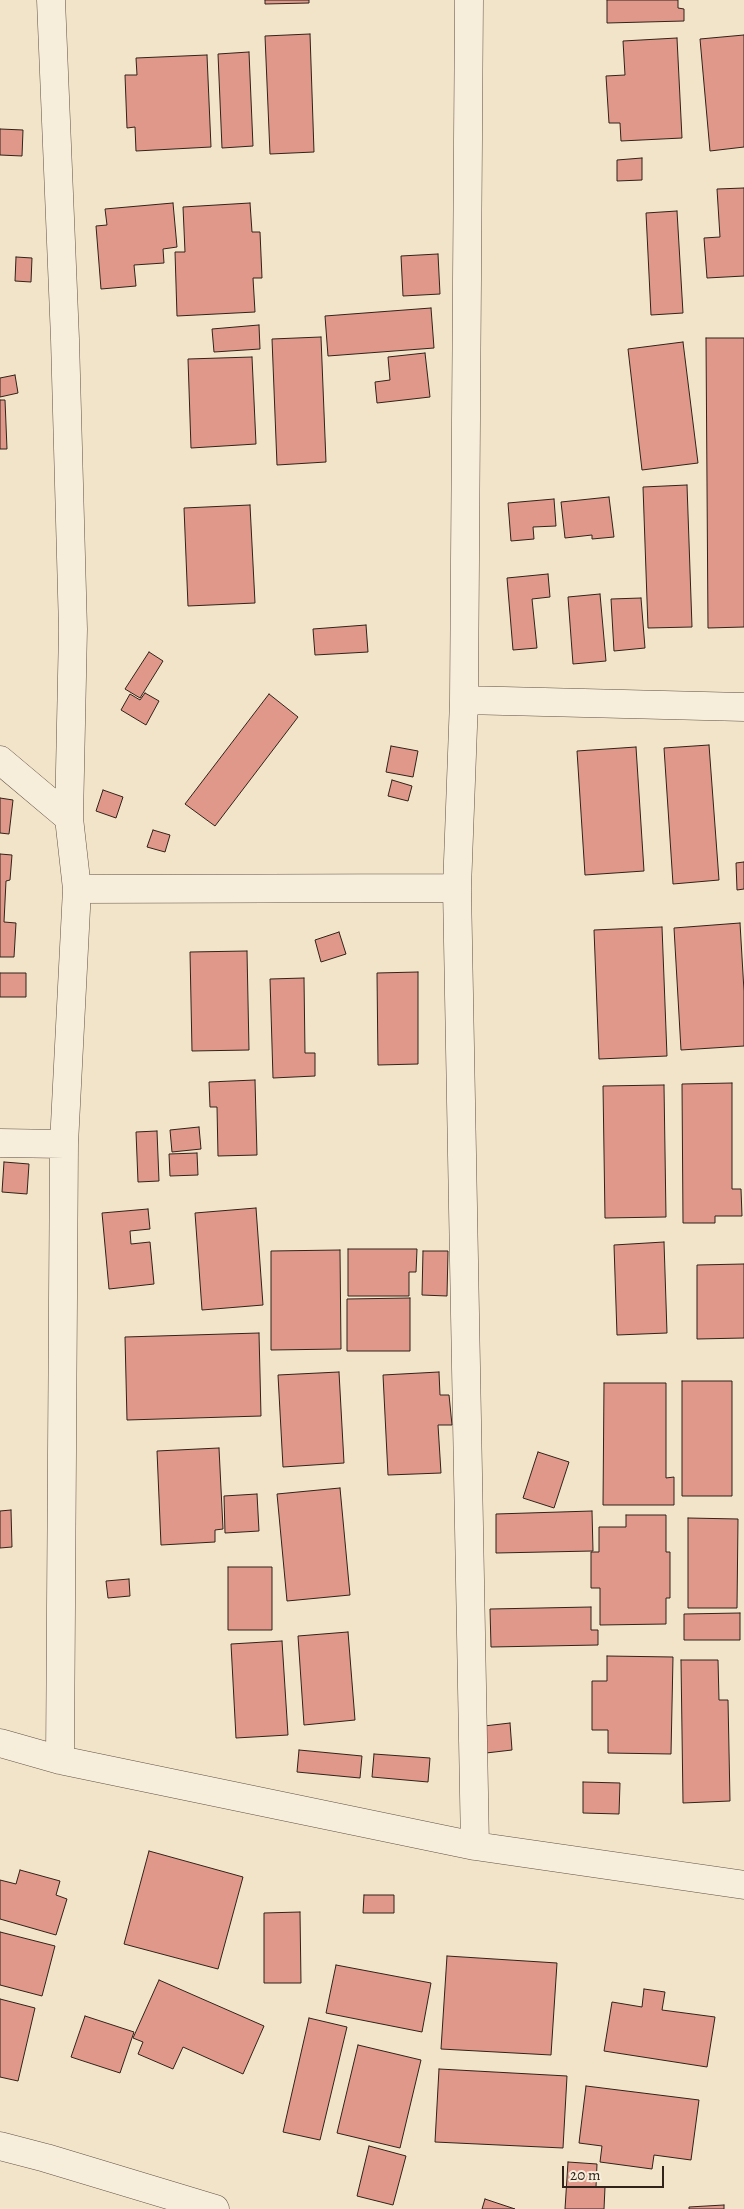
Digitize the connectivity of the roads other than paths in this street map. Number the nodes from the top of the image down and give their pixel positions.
1 (51, 0) edge
2 (469, 0) edge
3 (464, 700) junction
4 (744, 707) edge
5 (0, 760) edge
6 (69, 818) junction
7 (457, 888) junction
8 (78, 889) junction
9 (0, 1143) edge
10 (64, 1144) junction
11 (0, 1743) edge
12 (60, 1760) junction
13 (475, 1846) junction
14 (744, 1885) edge
15 (0, 2146) edge
16 (215, 2209) edge

1 - 6 street
2 - 3 street
3 - 4 street
3 - 7 street
5 - 6 street
6 - 8 street
7 - 8 street
7 - 13 street
8 - 10 street
9 - 10 street
10 - 12 street
11 - 12 street
12 - 13 street
13 - 14 street
15 - 16 street

